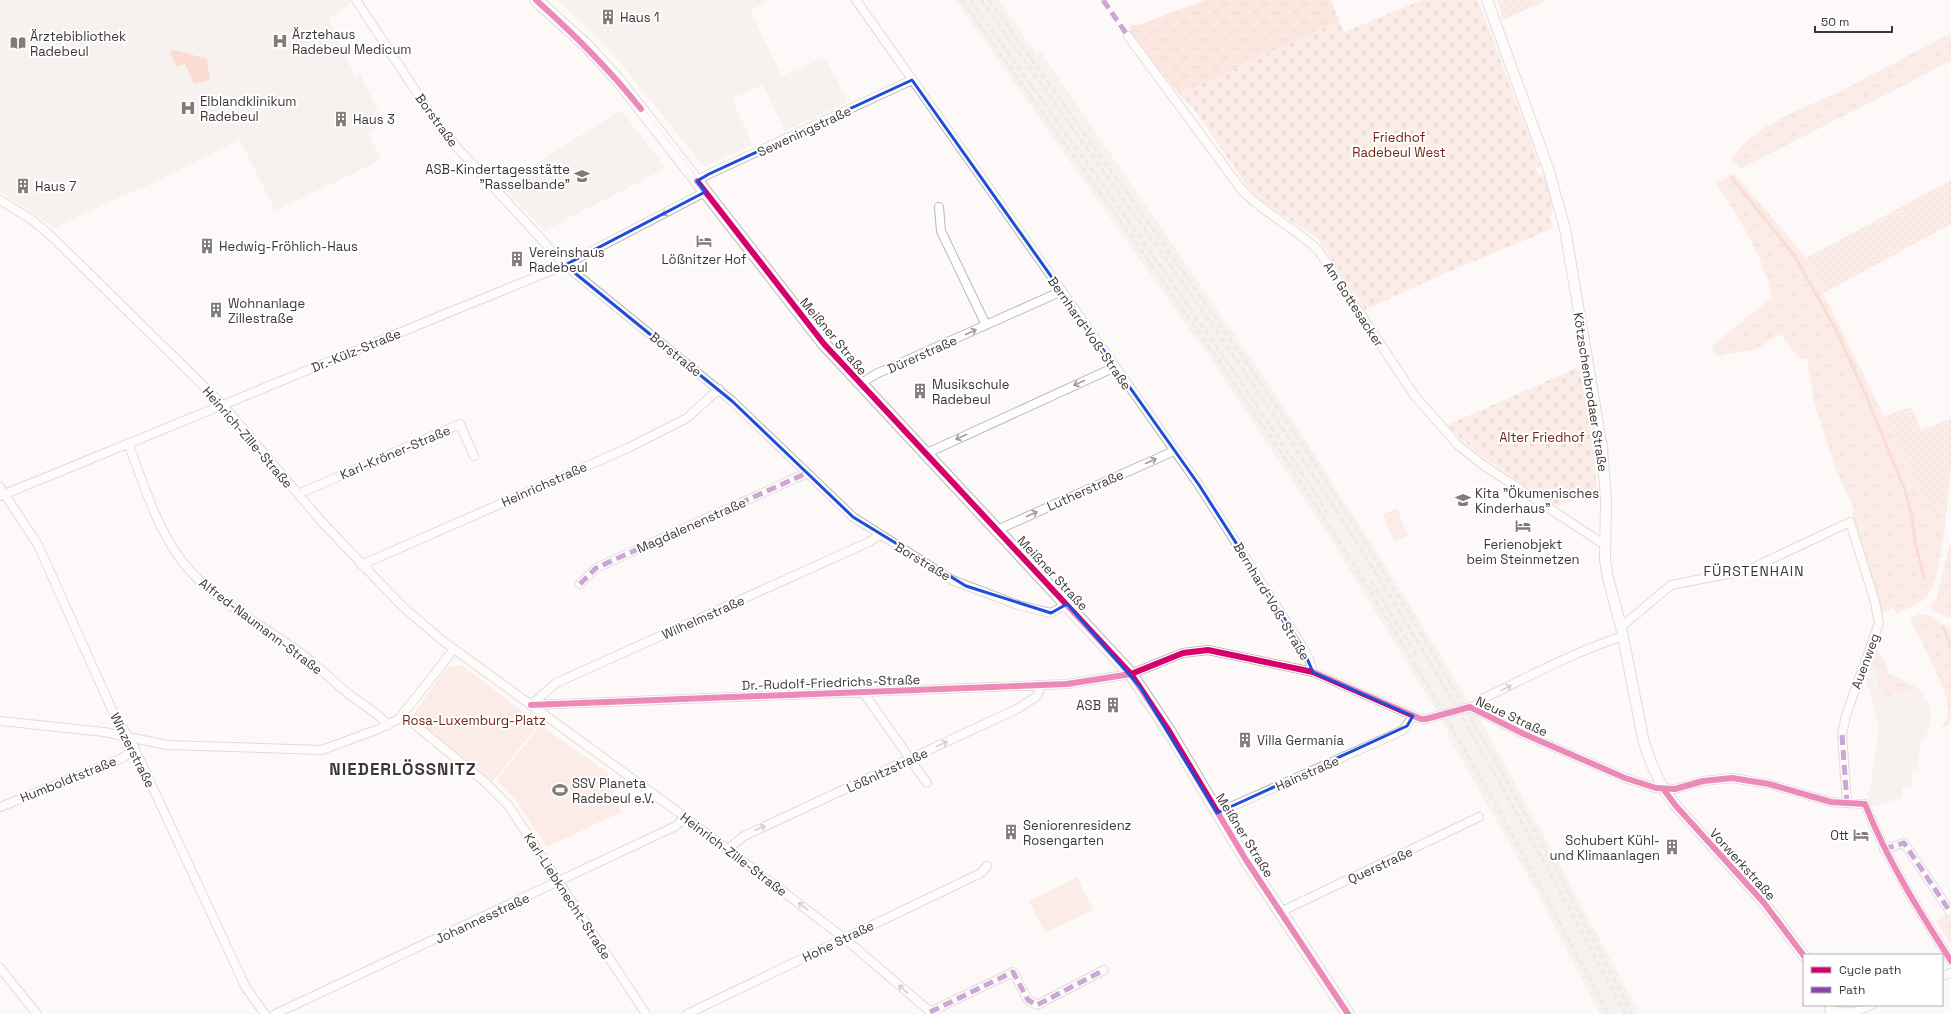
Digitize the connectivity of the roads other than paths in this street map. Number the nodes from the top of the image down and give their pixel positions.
1 (356, 0) edge
2 (536, 0) edge
3 (856, 0) edge
4 (1487, 0) edge
5 (1128, 36) dead end
6 (912, 80) junction
7 (697, 181) junction
8 (705, 192) junction
9 (0, 200) edge
10 (939, 207) dead end
11 (565, 265) junction
12 (1062, 291) junction
13 (986, 325) junction
14 (1115, 367) junction
15 (860, 384) junction
16 (719, 390) junction
17 (223, 405) junction
18 (128, 443) junction
19 (1174, 450) junction
20 (925, 454) junction
21 (474, 456) dead end
22 (807, 473) junction
23 (2, 492) edge
24 (298, 494) junction
25 (997, 530) junction
26 (880, 535) junction
27 (1605, 545) junction
28 (361, 565) junction
29 (580, 584) dead end
30 (1067, 604) junction
31 (1622, 632) junction
32 (454, 649) junction
33 (1313, 672) junction
34 (1130, 674) junction
35 (1041, 686) junction
36 (863, 692) junction
37 (531, 706) junction
38 (1473, 708) junction
39 (403, 715) junction
40 (1413, 716) junction
41 (0, 722) edge
42 (388, 725) junction
43 (129, 738) junction
44 (135, 750) junction
45 (910, 759) junction
46 (927, 783) dead end
47 (1664, 790) junction
48 (1847, 803) junction
49 (0, 807) edge
50 (1217, 813) junction
51 (685, 817) junction
52 (1479, 818) dead end
53 (728, 849) junction
54 (1884, 849) junction
55 (987, 866) dead end
56 (559, 882) junction
57 (1280, 912) junction
58 (1951, 914) edge
59 (844, 938) junction
60 (1803, 955) edge
61 (1951, 962) edge
62 (0, 968) edge
63 (1104, 970) dead end
64 (1870, 1006) edge
65 (1830, 1010) edge
66 (931, 1013) edge
67 (38, 1014) edge
68 (265, 1014) edge
69 (274, 1014) edge
70 (646, 1014) edge
71 (687, 1014) edge
72 (1348, 1014) edge

1 - 11 street, Borstraße
2 - 7 main road, Meißner Straße
3 - 6 street, Bernhard-Voß-Straße
4 - 27 street, Kötzschenbrodaer Straße
5 - 27 street, Am Gottesacker
6 - 7 street, Seweningstraße
6 - 12 street, Bernhard-Voß-Straße
7 - 8 main road, Meißner Straße
8 -> 11 street, Dr.-Külz-Straße
8 - 15 main road, Meißner Straße
9 - 17 street, Heinrich-Zille-Straße
10 - 13 street
11 - 16 street, Borstraße
11 - 17 street, Dr.-Külz-Straße
12 - 13 street, Dürerstraße
12 - 14 street, Bernhard-Voß-Straße
15 -> 13 street, Dürerstraße
14 - 19 street, Bernhard-Voß-Straße
14 -> 20 street
15 - 20 main road, Meißner Straße
16 - 22 street, Borstraße
16 - 28 street, Heinrichstraße
17 - 18 street, Dr.-Külz-Straße
17 - 24 street, Heinrich-Zille-Straße
18 - 23 street, Dr.-Külz-Straße
18 - 42 street, Alfred-Naumann-Straße
25 -> 19 street, Lutherstraße
19 - 33 street, Bernhard-Voß-Straße
20 - 25 main road, Meißner Straße
21 - 24 street, Karl-Kröner-Straße
22 - 26 street, Borstraße
22 - 29 street, Magdalenenstraße
23 - 43 street, Winzerstraße
24 - 28 street, Heinrich-Zille-Straße
25 - 30 main road, Meißner Straße
26 - 30 street, Borstraße
26 - 37 street, Wilhelmstraße
27 - 31 street, Kötzschenbrodaer Straße
28 - 32 street, Heinrich-Zille-Straße
30 - 34 main road, Meißner Straße
38 -> 31 street
31 - 47 street, Kötzschenbrodaer Straße
31 - 48 street, Auenweg
32 - 37 street
32 - 39 street
33 - 34 street, Neue Straße
33 - 40 street, Neue Straße
34 - 35 street, Dr.-Rudolf-Friedrichs-Straße
34 - 50 main road, Meißner Straße
35 - 36 street, Dr.-Rudolf-Friedrichs-Straße
45 -> 35 street, Lößnitzstraße
36 - 37 street, Dr.-Rudolf-Friedrichs-Straße
36 - 45 street
37 - 51 street, Heinrich-Zille-Straße
38 - 40 street, Neue Straße
38 - 47 street, Neue Straße
39 - 42 street
39 - 56 street, Karl-Liebknecht-Straße
40 - 50 street, Hainstraße
41 - 43 street
42 - 43 street
43 - 44 street, Winzerstraße
44 - 49 street, Humboldtstraße
44 - 68 street, Winzerstraße
45 - 46 street
53 -> 45 street, Lößnitzstraße
47 - 48 street, Neue Straße
47 - 60 street, Vorwerkstraße
48 - 54 street, Neue Straße
50 - 57 main road, Meißner Straße
51 - 53 street, Heinrich-Zille-Straße
51 - 56 street, Johannesstraße
52 - 57 street, Querstraße
59 -> 53 street, Heinrich-Zille-Straße
54 - 58 street
54 - 61 street
55 - 59 street, Hohe Straße
56 - 69 street, Johannesstraße
56 - 70 street, Karl-Liebknecht-Straße
57 - 72 main road, Meißner Straße
66 -> 59 street, Heinrich-Zille-Straße
59 - 71 street, Hohe Straße
62 - 67 street
63 - 66 street, Heinrich-Zille-Straße
64 - 65 street

